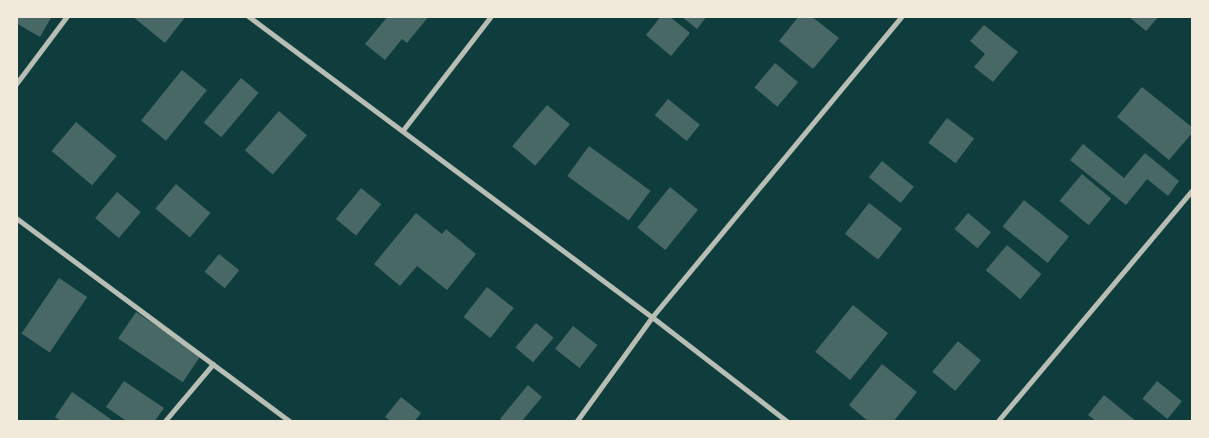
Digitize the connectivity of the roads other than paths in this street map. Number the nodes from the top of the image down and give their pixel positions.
1 (67, 16) edge
2 (248, 16) edge
3 (492, 16) edge
4 (902, 16) edge
5 (16, 84) edge
6 (403, 130) junction
7 (1193, 189) edge
8 (16, 218) edge
9 (652, 317) junction
10 (213, 364) junction
11 (164, 422) edge
12 (290, 422) edge
13 (576, 422) edge
14 (788, 422) edge
15 (997, 422) edge

1 - 5 street
2 - 6 street
3 - 6 street
4 - 9 street
6 - 9 street
7 - 15 street
8 - 10 street
9 - 13 street
9 - 14 street
10 - 11 street
10 - 12 street

